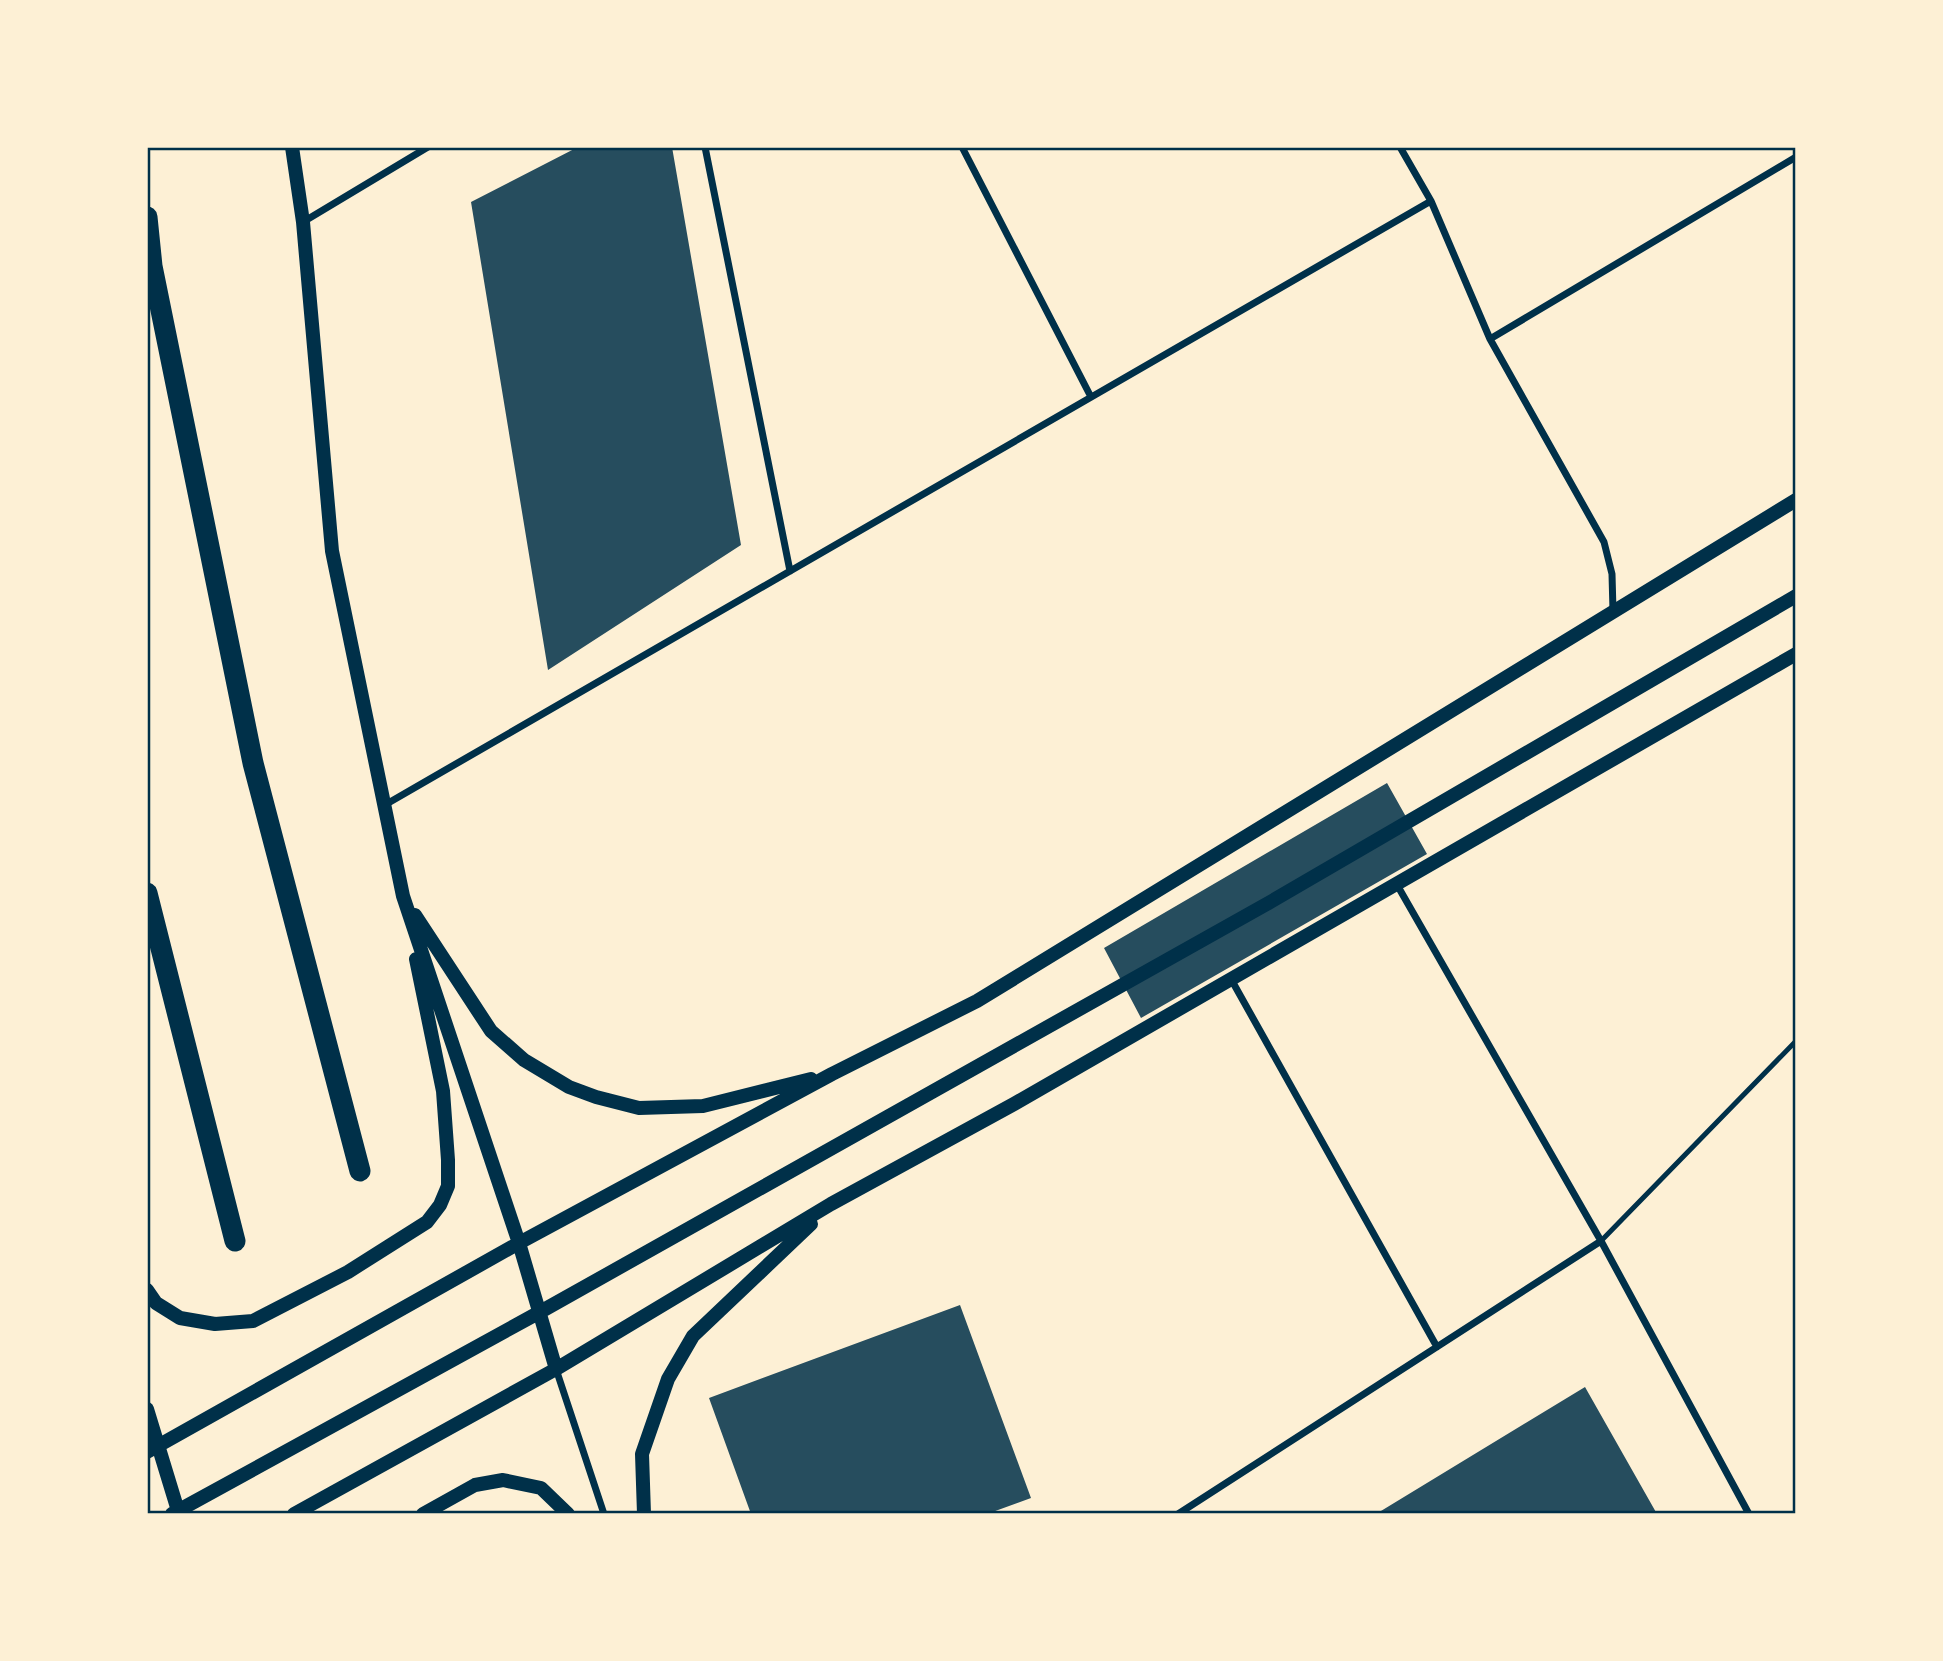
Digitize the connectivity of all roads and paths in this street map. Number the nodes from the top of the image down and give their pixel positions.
1 (292, 147) edge
2 (428, 147) edge
3 (705, 147) edge
4 (962, 147) edge
5 (1400, 147) edge
6 (1796, 157) edge
7 (1431, 201) junction
8 (147, 217) edge
9 (303, 222) junction
10 (1490, 339) junction
11 (1091, 397) junction
12 (1796, 500) edge
13 (790, 571) junction
14 (1796, 596) edge
15 (1613, 611) junction
16 (1796, 654) edge
17 (383, 806) junction
18 (1396, 883) junction
19 (147, 893) edge
20 (402, 896) junction
21 (1230, 979) junction
22 (1796, 1041) edge
23 (832, 1074) junction
24 (360, 1171) dead end
25 (831, 1204) junction
26 (235, 1241) dead end
27 (1601, 1241) junction
28 (519, 1243) junction
29 (147, 1290) edge
30 (540, 1312) junction
31 (1437, 1347) junction
32 (556, 1369) junction
33 (147, 1409) edge
34 (152, 1449) edge
35 (175, 1513) edge
36 (294, 1514) edge
37 (423, 1514) edge
38 (568, 1514) edge
39 (604, 1514) edge
40 (644, 1514) edge
41 (1178, 1514) edge
42 (1749, 1514) edge

1 - 9 main road
2 - 9 street
3 - 13 street
4 - 11 street
5 - 7 street
6 - 10 street
7 - 10 street
7 - 11 street
8 - 24 highway
9 - 17 main road
10 - 15 street
11 - 13 street
12 - 15 main road
13 - 17 street
14 - 30 main road
15 - 23 main road
16 - 18 main road
17 - 20 main road
18 - 21 main road
18 - 27 street
19 - 26 highway
20 - 23 main road
20 - 28 main road
20 - 29 main road
21 - 25 main road
21 - 31 street
22 - 27 lane
23 - 28 main road
25 - 32 main road
25 - 40 main road
27 - 31 street
27 - 42 street
28 - 30 main road
28 - 34 main road
30 - 32 main road
30 - 35 main road
31 - 41 street
32 - 36 main road
32 - 39 street
33 - 34 main road
34 - 35 main road
37 - 38 main road

